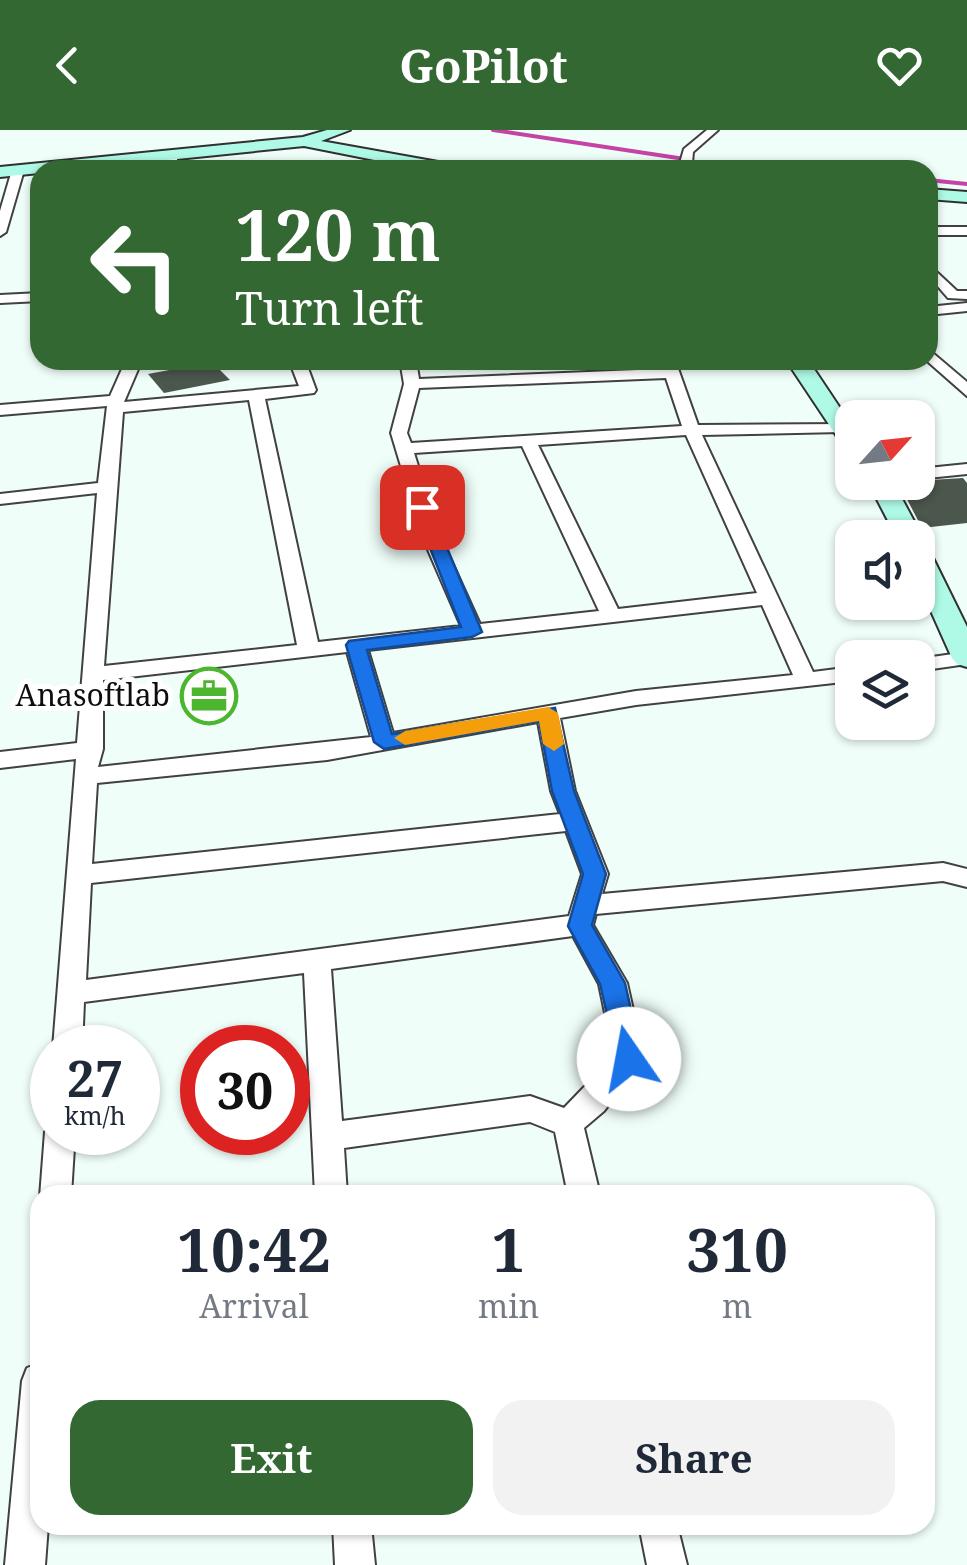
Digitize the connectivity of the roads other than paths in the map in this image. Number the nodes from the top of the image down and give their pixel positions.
1 (278, 130) edge
2 (344, 130) edge
3 (713, 130) edge
4 (304, 141) junction
5 (189, 160) edge
6 (403, 160) edge
7 (690, 160) edge
8 (30, 169) edge
9 (18, 170) junction
10 (0, 172) edge
11 (938, 195) edge
12 (967, 196) edge
13 (967, 230) edge
14 (938, 231) edge
15 (0, 232) edge
16 (938, 279) edge
17 (30, 298) edge
18 (0, 300) edge
19 (967, 306) edge
20 (938, 310) edge
21 (938, 363) edge
22 (130, 370) edge
23 (300, 370) edge
24 (410, 370) edge
25 (612, 370) edge
26 (670, 370) edge
27 (804, 370) edge
28 (412, 384) junction
29 (967, 391) edge
30 (256, 395) junction
31 (116, 404) junction
32 (0, 410) edge
33 (835, 417) edge
34 (692, 430) junction
35 (835, 435) edge
36 (528, 441) junction
37 (404, 449) junction
38 (967, 469) edge
39 (935, 472) edge
40 (107, 487) junction
41 (0, 500) edge
42 (935, 590) edge
43 (769, 598) junction
44 (611, 616) junction
45 (472, 632) junction
46 (356, 645) junction
47 (309, 650) junction
48 (967, 658) edge
49 (935, 663) edge
50 (95, 674) junction
51 (835, 676) edge
52 (806, 680) junction
53 (548, 713) junction
54 (384, 742) junction
55 (90, 749) junction
56 (0, 760) edge
57 (88, 776) junction
58 (574, 821) junction
59 (80, 874) junction
60 (967, 878) edge
61 (583, 915) junction
62 (317, 960) junction
63 (71, 993) junction
64 (68, 1025) edge
65 (568, 1123) junction
66 (328, 1137) junction
67 (58, 1155) edge
68 (56, 1185) edge
69 (330, 1185) edge
70 (582, 1185) edge
71 (30, 1504) edge
72 (353, 1535) edge
73 (660, 1535) edge
74 (25, 1565) edge
75 (355, 1565) edge
76 (667, 1565) edge

1 - 4 street
2 - 4 street
3 - 7 street
4 - 5 street
4 - 6 street
8 - 9 street
9 - 10 street
9 - 15 street
11 - 12 street
13 - 14 street
16 - 19 street
17 - 18 street
19 - 20 street
21 - 29 street
22 - 31 street
23 - 30 street
24 - 28 street
25 - 28 street
26 - 34 street
27 - 33 street
28 - 37 street
30 - 31 street
30 - 47 street
31 - 32 street
31 - 40 street
34 - 35 street
34 - 36 street
34 - 43 street
36 - 37 street
36 - 44 street
37 - 45 street
38 - 39 street
40 - 41 street
40 - 50 street
42 - 48 street
43 - 44 street
43 - 52 street
44 - 45 street
45 - 46 street
46 - 47 street
46 - 54 street
47 - 50 street
48 - 49 street
50 - 55 street
51 - 52 street
52 - 53 street
53 - 54 street
53 - 58 street
54 - 57 street
55 - 56 street
55 - 57 street
57 - 59 street
58 - 59 street
58 - 61 street
59 - 63 street
60 - 61 street
61 - 62 street
61 - 65 street
62 - 63 street
62 - 66 street
63 - 64 street
65 - 66 street
65 - 70 street
66 - 69 street
67 - 68 street
71 - 74 street
72 - 75 street
73 - 76 street

